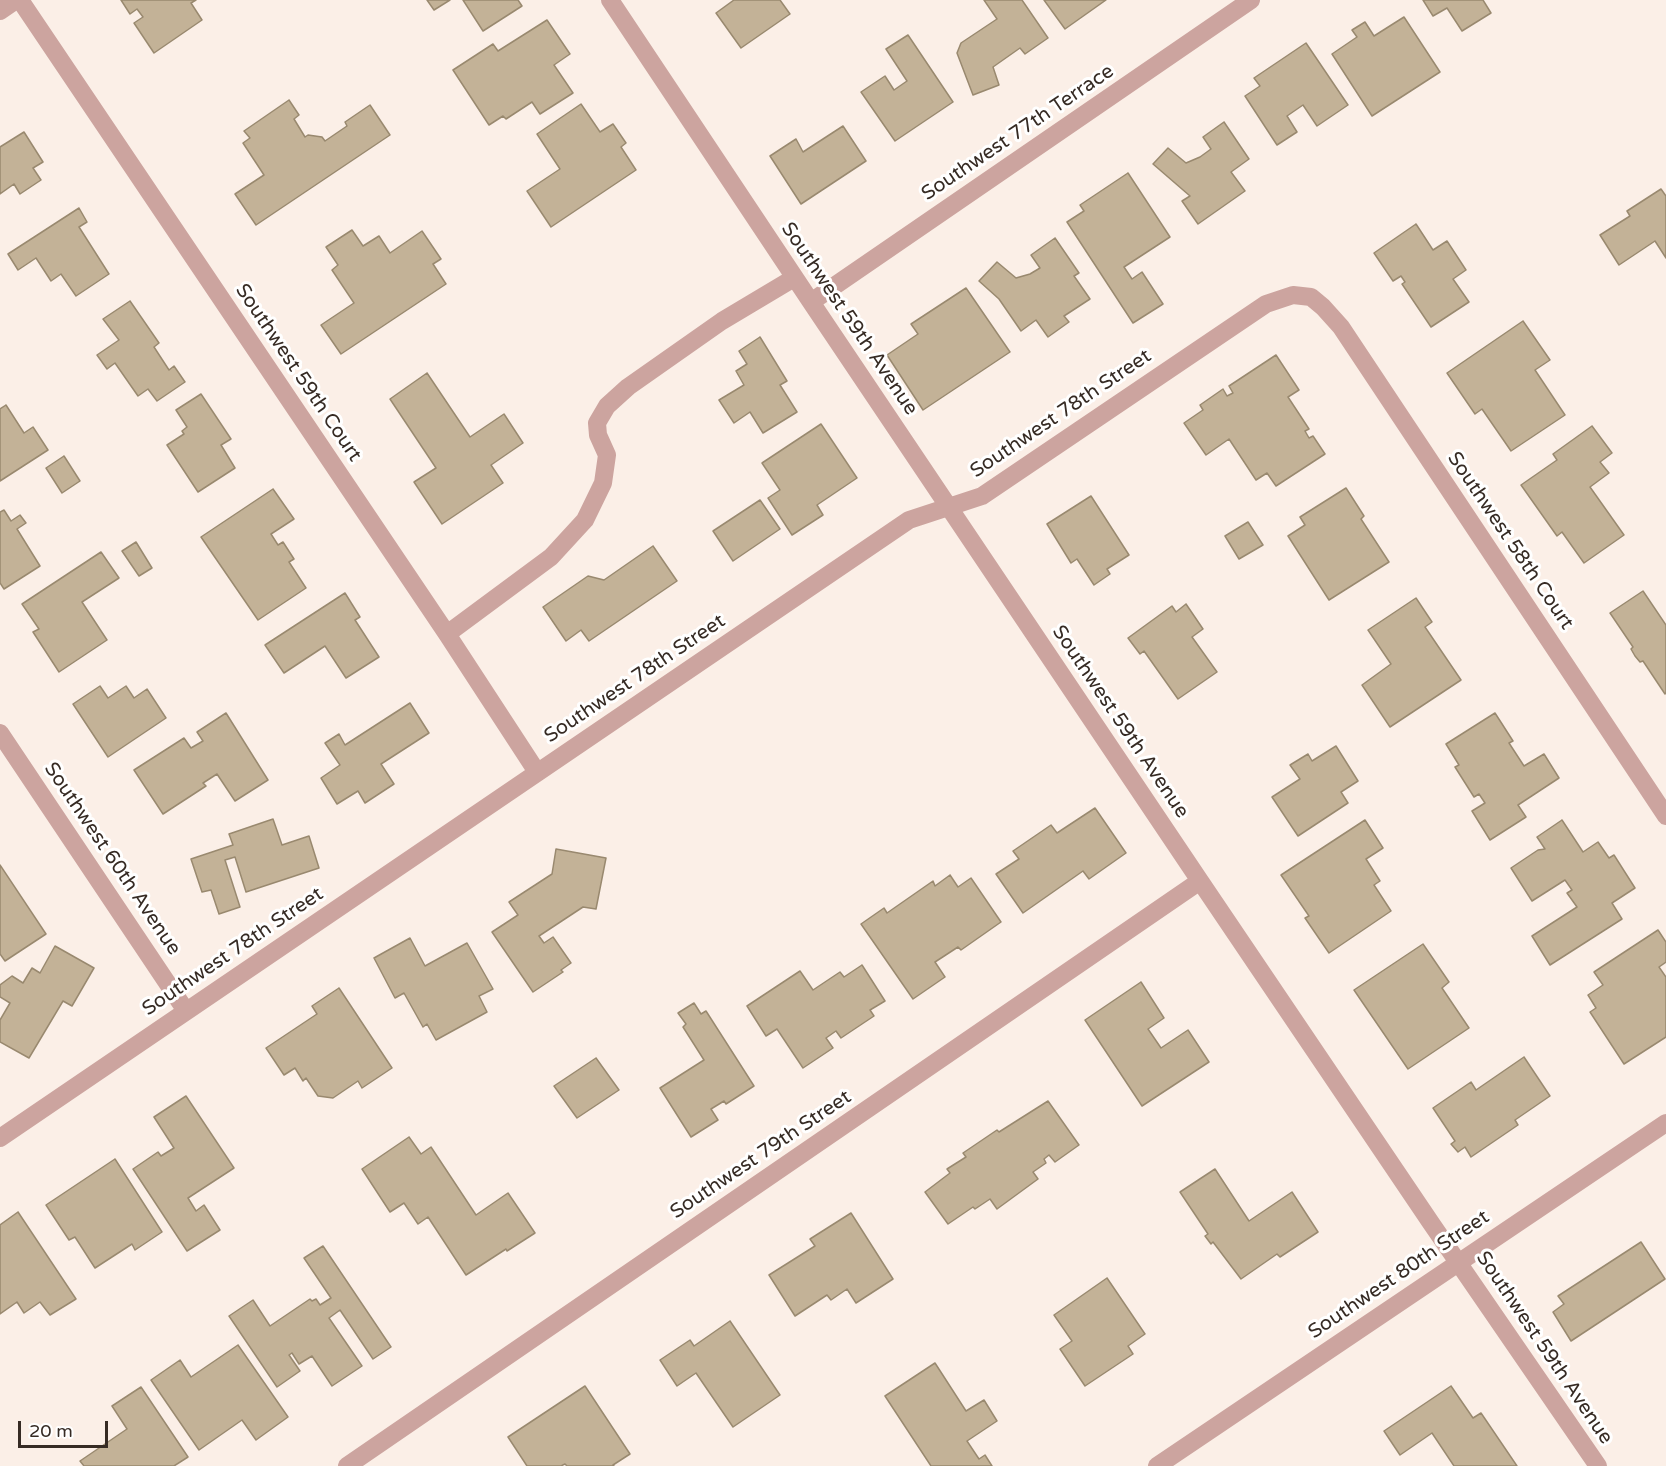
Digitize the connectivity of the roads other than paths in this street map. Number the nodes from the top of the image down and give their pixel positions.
1 (18, 0) edge
2 (610, 0) edge
3 (1251, 0) edge
4 (0, 11) edge
5 (794, 278) junction
6 (1311, 297) joint
7 (811, 302) junction
8 (950, 507) junction
9 (447, 634) junction
10 (0, 733) edge
11 (537, 772) junction
12 (1666, 816) edge
13 (1200, 881) junction
14 (186, 1011) junction
15 (1666, 1123) edge
16 (0, 1138) edge
17 (1458, 1262) junction
18 (347, 1466) edge
19 (1157, 1466) edge
20 (1598, 1466) edge

1 - 4 street
1 - 9 street, Southwest 59th Court
2 - 5 street, Southwest 59th Avenue
3 - 7 street, Southwest 77th Terrace
5 - 7 street, Southwest 59th Avenue
5 - 9 street
6 - 8 street, Southwest 78th Street
6 - 12 street, Southwest 58th Court
7 - 8 street, Southwest 59th Avenue
8 - 11 street, Southwest 78th Street
8 - 13 street, Southwest 59th Avenue
9 - 11 street, Southwest 59th Court
10 - 14 street, Southwest 60th Avenue
11 - 14 street, Southwest 78th Street
13 - 17 street, Southwest 59th Avenue
13 - 18 street, Southwest 79th Street
14 - 16 street, Southwest 78th Street
15 - 17 street, Southwest 80th Street
17 - 19 street, Southwest 80th Street
17 - 20 street, Southwest 59th Avenue

